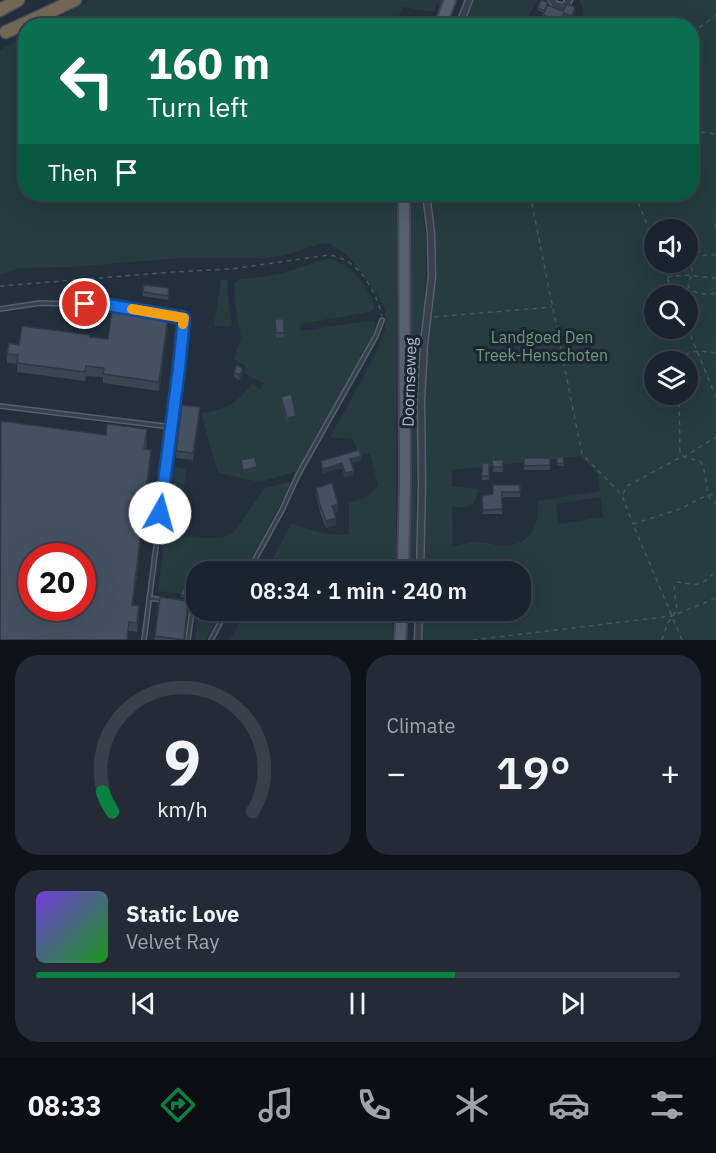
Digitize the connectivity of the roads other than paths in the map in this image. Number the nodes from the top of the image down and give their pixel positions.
1 (18, 0) edge
2 (61, 0) edge
3 (75, 0) edge
4 (450, 0) edge
5 (457, 0) edge
6 (469, 0) edge
7 (552, 0) edge
8 (569, 0) edge
9 (0, 10) edge
10 (29, 18) edge
11 (36, 18) edge
12 (446, 18) edge
13 (447, 18) edge
14 (462, 18) edge
15 (18, 24) edge
16 (18, 26) edge
17 (3, 33) edge
18 (404, 201) edge
19 (427, 201) edge
20 (0, 309) edge
21 (381, 320) road end
22 (0, 406) edge
23 (172, 427) junction
24 (254, 561) edge
25 (403, 561) edge
26 (420, 561) edge
27 (149, 598) junction
28 (171, 601) edge
29 (182, 603) edge
30 (221, 621) edge
31 (401, 621) edge
32 (419, 621) edge
33 (144, 640) edge
34 (188, 640) edge
35 (211, 640) edge
36 (400, 640) edge
37 (418, 640) edge

1 - 9 highway
2 - 10 highway
3 - 11 highway
4 - 12 main road
5 - 13 main road
6 - 14 street
7 - 8 street
15 - 17 highway
16 - 17 highway
18 - 25 main road, Doornseweg
19 - 26 street, Doornseweg
20 - 23 lane
21 - 24 lane
22 - 23 lane
23 - 27 lane
27 - 28 lane
27 - 33 lane
29 - 34 lane
30 - 35 lane
31 - 36 main road
32 - 37 street

